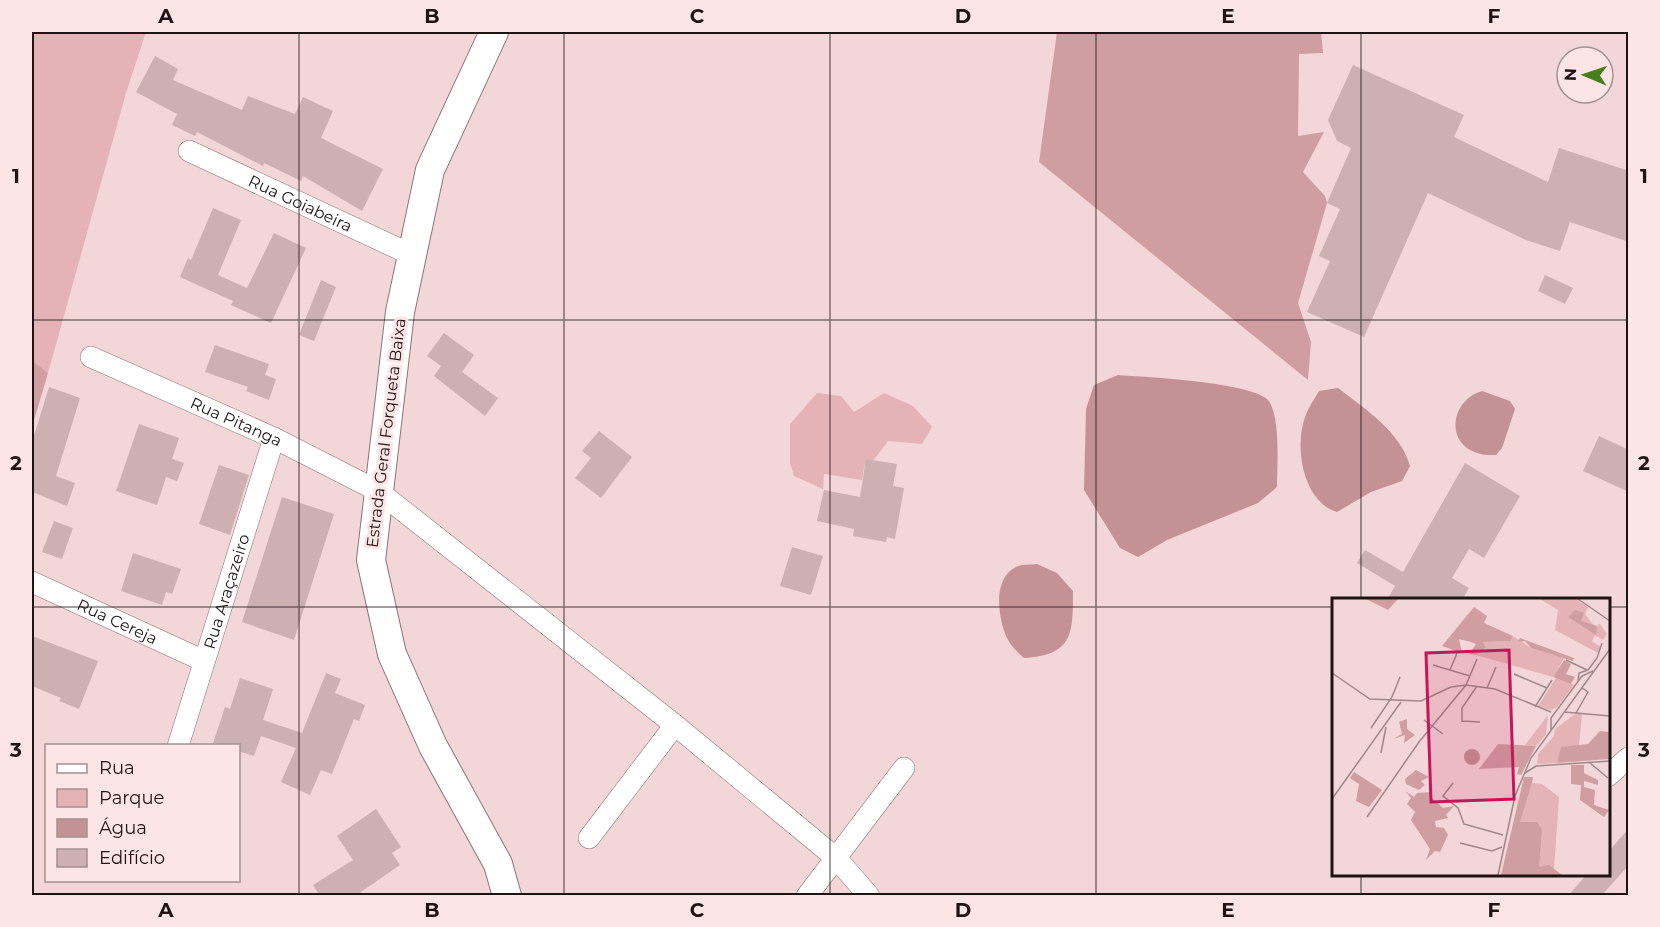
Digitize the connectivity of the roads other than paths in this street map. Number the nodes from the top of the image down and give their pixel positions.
1 (494, 32) edge
2 (189, 151) dead end
3 (412, 255) junction
4 (92, 357) dead end
5 (274, 438) junction
6 (378, 490) junction
7 (32, 582) edge
8 (204, 661) junction
9 (675, 725) junction
10 (179, 744) edge
11 (1629, 758) edge
12 (904, 768) dead end
13 (1609, 776) edge
14 (589, 838) dead end
15 (836, 858) junction
16 (507, 896) edge
17 (807, 896) edge
18 (869, 896) edge

1 - 3 street, Estrada Geral Forqueta Baixa
2 - 3 street, Rua Goiabeira
3 - 6 street, Estrada Geral Forqueta Baixa
4 - 5 street, Rua Pitanga
5 - 6 street, Rua Pitanga
5 - 8 street, Rua Araçazeiro
6 - 9 street, Rua Pitanga
6 - 16 street, Estrada Geral Forqueta Baixa
7 - 8 street, Rua Cereja
8 - 10 street, Rua Araçazeiro
9 - 14 street
9 - 15 street, Rua Pitanga
11 - 13 street
12 - 15 street
15 - 17 street
15 - 18 street, Rua Pitanga

